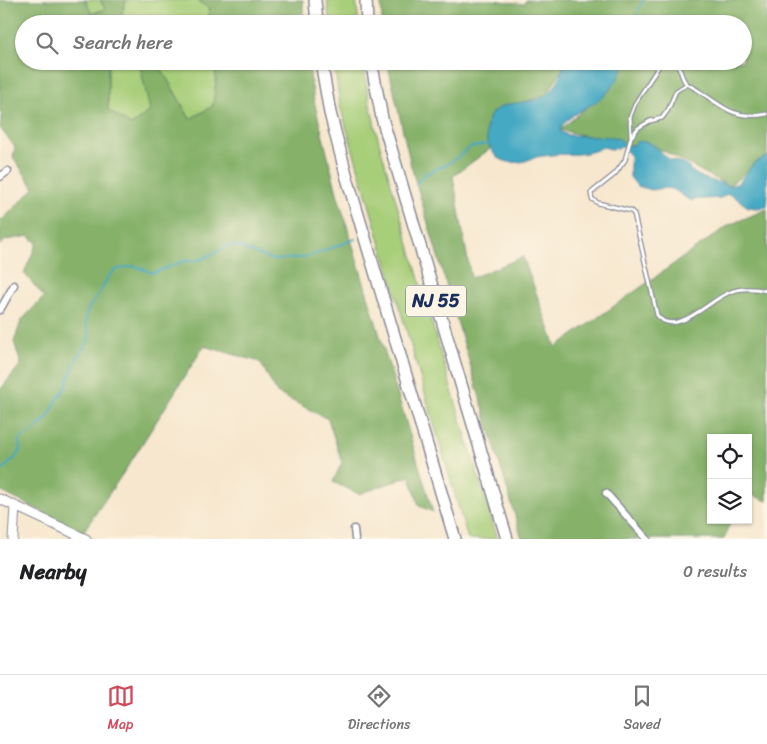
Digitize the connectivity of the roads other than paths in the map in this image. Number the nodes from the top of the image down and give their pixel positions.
1 (315, 0) edge
2 (366, 0) edge
3 (316, 15) edge
4 (367, 15) edge
5 (323, 70) edge
6 (373, 70) edge
7 (656, 70) edge
8 (681, 70) edge
9 (686, 84) junction
10 (767, 114) edge
11 (631, 137) junction
12 (8, 171) dead end
13 (0, 177) edge
14 (14, 285) dead end
15 (767, 291) edge
16 (0, 310) edge
17 (606, 493) dead end
18 (1, 499) edge
19 (15, 506) junction
20 (354, 529) dead end
21 (13, 539) edge
22 (86, 539) edge
23 (355, 539) edge
24 (454, 539) edge
25 (507, 539) edge
26 (647, 539) edge

1 - 3 highway
2 - 4 highway
5 - 24 highway, NJ 55
6 - 25 highway, NJ 55
7 - 11 lane
8 - 9 lane
9 - 10 lane
9 - 11 lane
11 - 15 lane
12 - 13 street
14 - 16 street
17 - 26 street
18 - 19 main road
19 - 21 main road
19 - 22 main road
20 - 23 street

